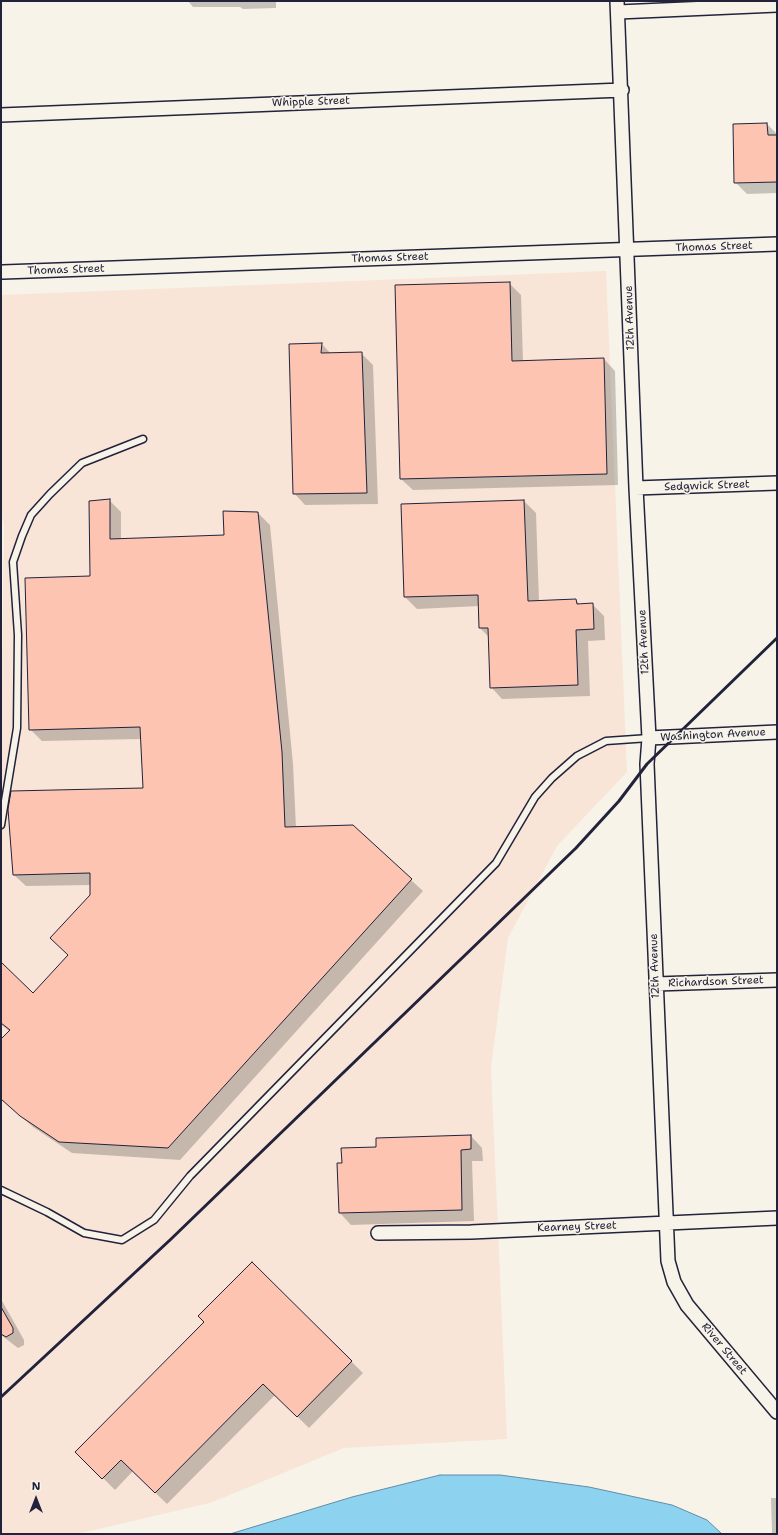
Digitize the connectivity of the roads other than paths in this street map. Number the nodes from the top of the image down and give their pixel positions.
1 (777, 5) edge
2 (618, 6) edge
3 (622, 90) junction
4 (1, 115) edge
5 (777, 244) edge
6 (628, 250) junction
7 (3, 272) dead end
8 (143, 439) dead end
9 (777, 483) edge
10 (636, 488) junction
11 (777, 732) edge
12 (648, 738) junction
13 (1, 825) edge
14 (777, 980) edge
15 (656, 984) junction
16 (777, 986) edge
17 (1, 1190) edge
18 (777, 1218) edge
19 (666, 1223) junction
20 (378, 1233) dead end
21 (674, 1282) joint
22 (777, 1412) edge

1 - 2 street
2 - 3 street, 12th Avenue
3 - 4 street, Whipple Street
3 - 6 street, 12th Avenue
5 - 6 street, Thomas Street
6 - 7 street, Thomas Street
6 - 10 street, 12th Avenue
8 - 13 lane
9 - 10 street, Sedgwick Street
10 - 12 street, 12th Avenue
11 - 12 street, Washington Avenue
12 - 15 street, 12th Avenue
12 - 17 lane
14 - 15 street, Richardson Street
14 - 16 lane
15 - 19 street, 12th Avenue
18 - 19 street, Kearney Street
19 - 20 street, Kearney Street
19 - 21 street, 12th Avenue
21 - 22 street, River Street

